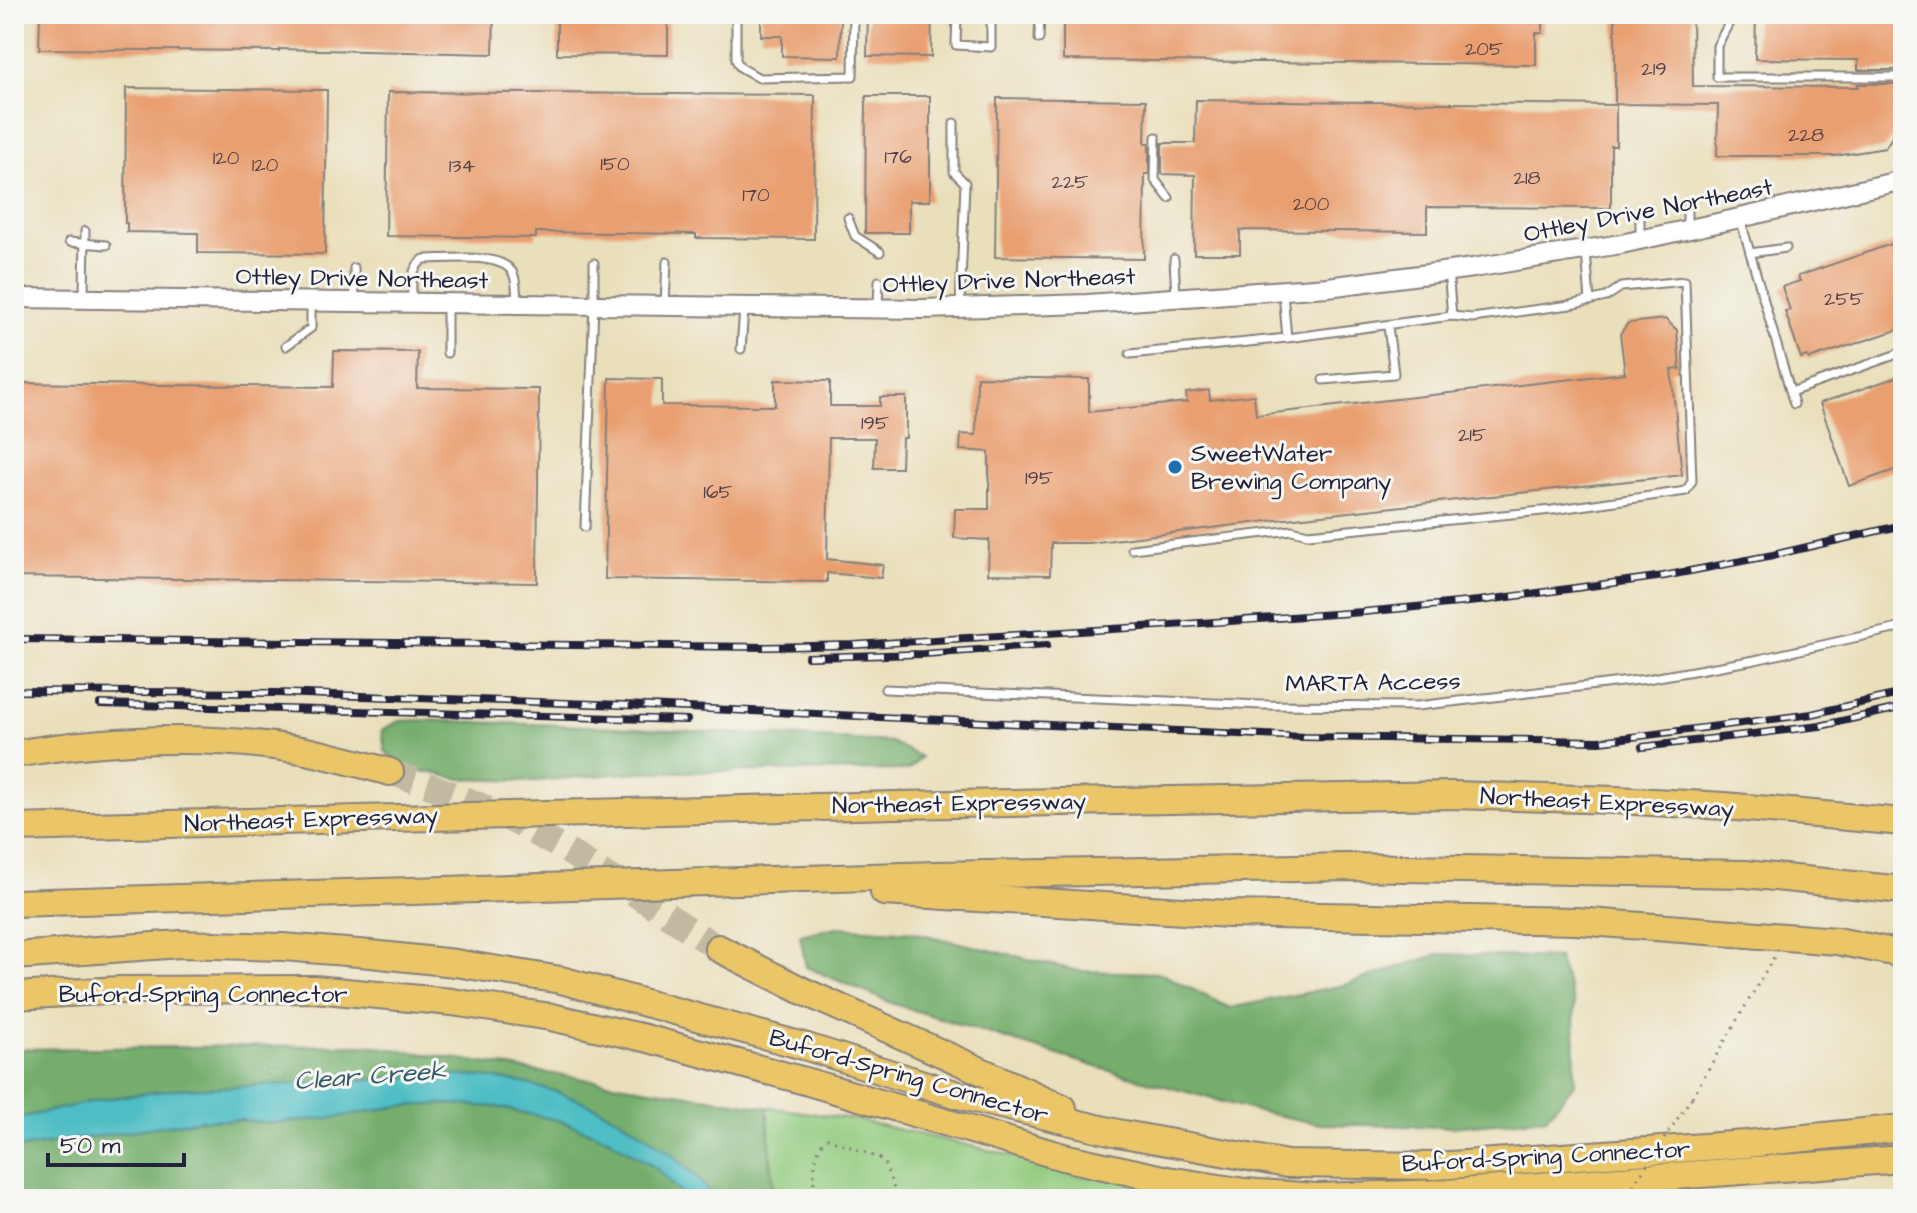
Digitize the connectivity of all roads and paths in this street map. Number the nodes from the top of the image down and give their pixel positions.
1 (736, 14) edge
2 (854, 14) edge
3 (957, 14) edge
4 (991, 14) edge
5 (1040, 14) edge
6 (1730, 21) dead end
7 (1039, 39) dead end
8 (1903, 77) edge
9 (954, 123) dead end
10 (1156, 137) dead end
11 (1903, 180) edge
12 (1169, 198) dead end
13 (1687, 203) dead end
14 (1640, 211) dead end
15 (848, 218) dead end
16 (1740, 218) junction
17 (1688, 230) junction
18 (85, 231) dead end
19 (1640, 240) junction
20 (69, 242) dead end
21 (85, 243) junction
22 (106, 245) dead end
23 (1786, 248) dead end
24 (1586, 249) junction
25 (880, 252) dead end
26 (1750, 253) junction
27 (1174, 259) dead end
28 (667, 262) dead end
29 (594, 263) dead end
30 (354, 268) dead end
31 (1448, 271) junction
32 (879, 281) dead end
33 (1283, 291) junction
34 (14, 298) edge
35 (84, 298) junction
36 (1176, 298) junction
37 (311, 301) junction
38 (1590, 301) junction
39 (355, 302) junction
40 (412, 303) junction
41 (447, 303) junction
42 (517, 304) junction
43 (594, 305) junction
44 (665, 306) junction
45 (744, 307) junction
46 (877, 308) junction
47 (960, 308) junction
48 (1452, 316) junction
49 (1388, 326) junction
50 (1287, 338) junction
51 (286, 346) dead end
52 (741, 349) dead end
53 (1903, 352) edge
54 (447, 353) dead end
55 (1130, 354) dead end
56 (1323, 380) dead end
57 (1791, 392) junction
58 (1794, 404) dead end
59 (585, 527) dead end
60 (1132, 549) dead end
61 (1903, 627) edge
62 (885, 689) dead end
63 (14, 754) edge
64 (390, 772) tunnel mouth
65 (1903, 779) edge
66 (1897, 783) dead end
67 (1903, 822) edge
68 (14, 828) edge
69 (725, 882) junction
70 (1903, 890) edge
71 (14, 903) edge
72 (718, 948) tunnel mouth
73 (1903, 954) edge
74 (14, 956) edge
75 (1774, 957) dead end
76 (14, 996) edge
77 (1903, 1128) edge
78 (1118, 1133) junction
79 (1903, 1159) edge
80 (813, 1199) edge
81 (898, 1199) edge
82 (1624, 1199) edge

1 - 2 lane
3 - 4 lane
5 - 7 lane
6 - 8 lane
9 - 47 lane
10 - 12 lane
11 - 16 street, Ottley Drive Northeast
13 - 17 lane
14 - 19 lane
15 - 25 lane
16 - 17 street, Ottley Drive Northeast
16 - 26 lane
17 - 19 street, Ottley Drive Northeast
18 - 21 lane
19 - 24 street, Ottley Drive Northeast
20 - 21 lane
21 - 22 lane
21 - 35 lane
23 - 26 lane
24 - 31 street, Ottley Drive Northeast
24 - 38 lane
26 - 57 lane
27 - 36 lane
28 - 44 lane
29 - 43 lane
30 - 39 lane
31 - 33 street, Ottley Drive Northeast
31 - 48 lane
32 - 46 lane
33 - 36 street, Ottley Drive Northeast
33 - 50 lane
34 - 35 street, Ottley Drive Northeast
35 - 37 street, Ottley Drive Northeast
36 - 47 street, Ottley Drive Northeast
37 - 39 street, Ottley Drive Northeast
37 - 51 lane
38 - 48 lane
38 - 60 lane
39 - 40 street, Ottley Drive Northeast
40 - 41 street, Ottley Drive Northeast
40 - 42 lane
41 - 42 street, Ottley Drive Northeast
41 - 54 lane
42 - 43 street, Ottley Drive Northeast
43 - 44 street, Ottley Drive Northeast
43 - 59 lane
44 - 45 street, Ottley Drive Northeast
45 - 46 street, Ottley Drive Northeast
45 - 52 lane
46 - 47 street, Ottley Drive Northeast
48 - 49 lane
49 - 50 lane
49 - 56 lane
50 - 55 lane
53 - 57 lane
57 - 58 lane
61 - 62 lane, MARTA Access
63 - 64 highway
65 - 66 path
67 - 68 highway, Northeast Expressway
69 - 70 highway
69 - 71 highway
69 - 73 highway
72 - 78 highway
74 - 78 highway, Buford-Spring Connector
75 - 82 path, bridge
76 - 79 highway, Buford-Spring Connector
77 - 78 highway, Buford-Spring Connector
80 - 81 path

